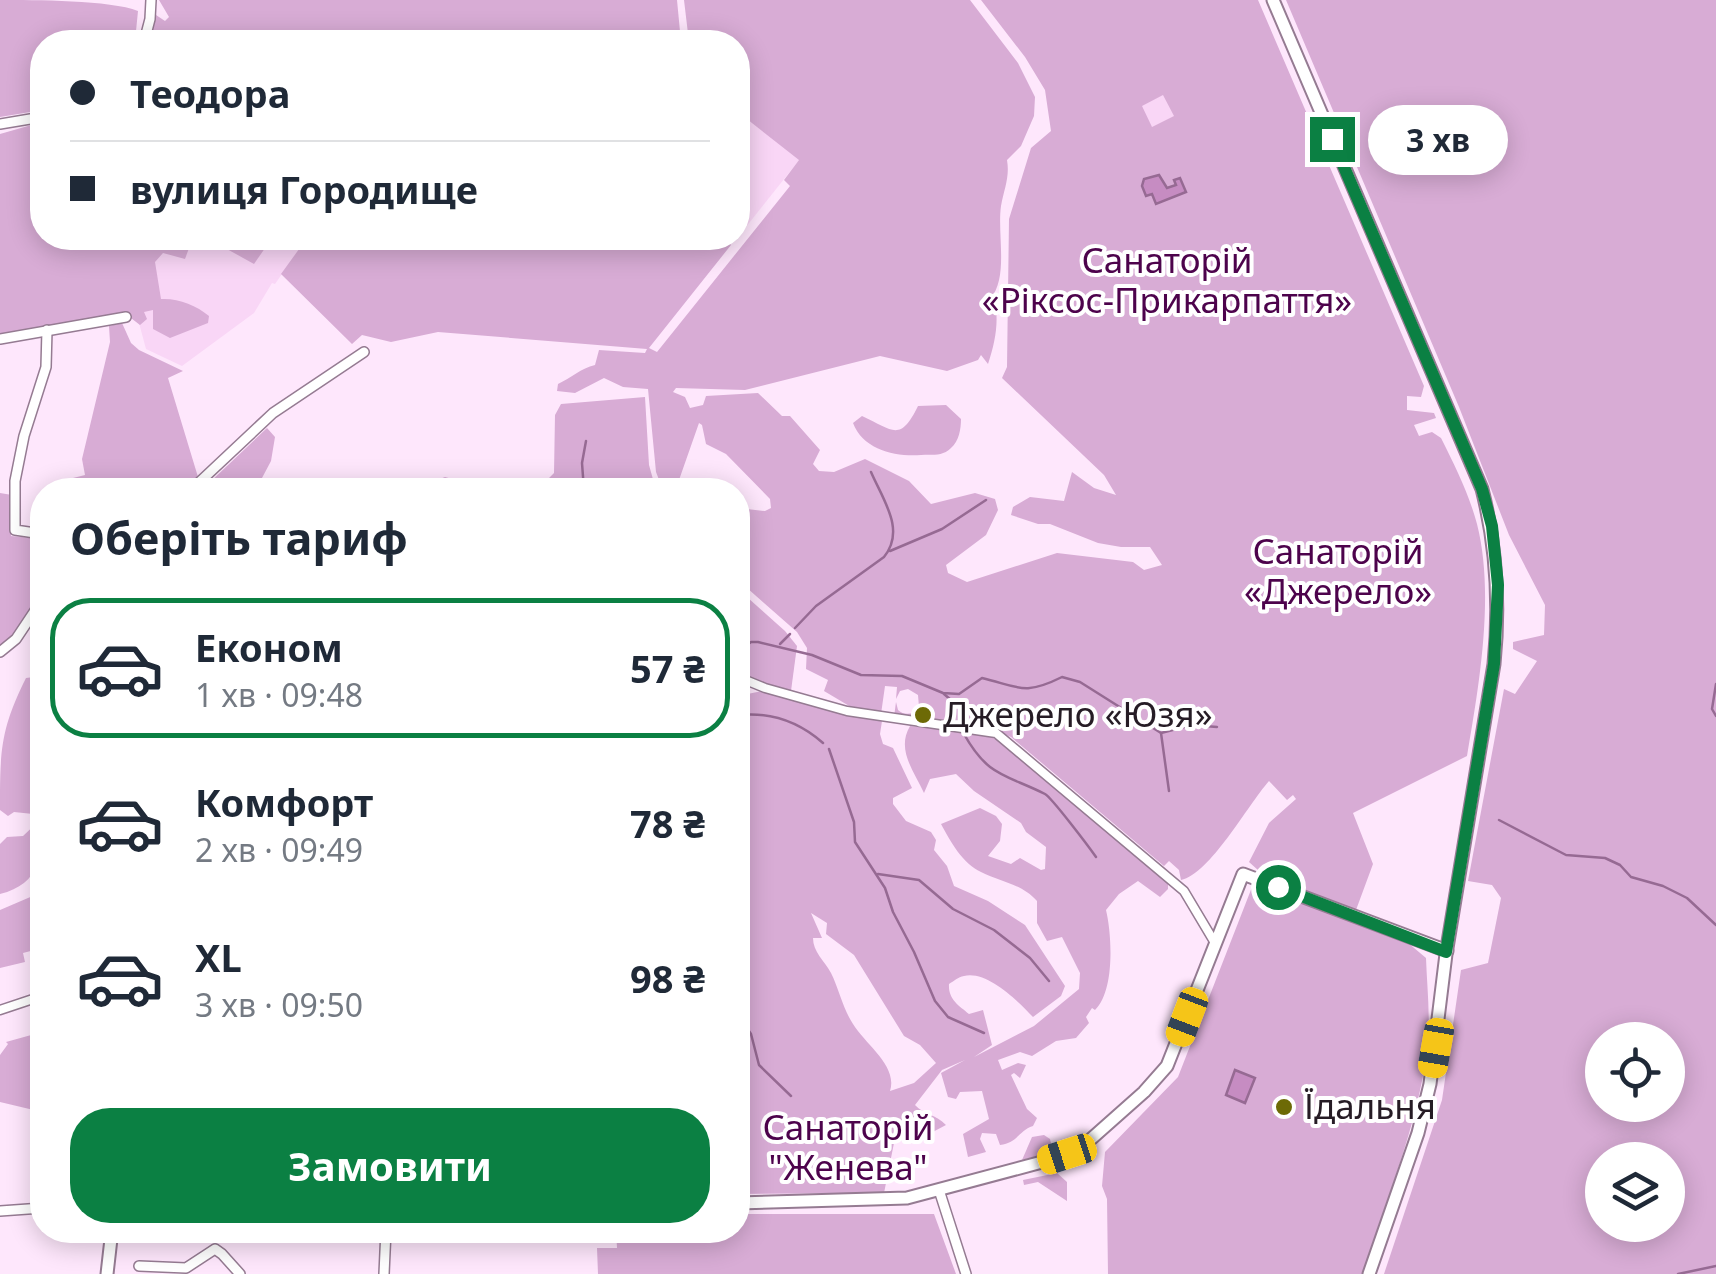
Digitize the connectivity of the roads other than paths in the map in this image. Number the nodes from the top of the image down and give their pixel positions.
1 (151, 0) edge
2 (1273, 0) edge
3 (146, 30) edge
4 (30, 119) edge
5 (0, 124) edge
6 (126, 317) dead end
7 (47, 330) junction
8 (0, 339) edge
9 (364, 352) dead end
10 (204, 478) edge
11 (30, 532) edge
12 (30, 618) edge
13 (0, 652) edge
14 (750, 682) edge
15 (1215, 943) junction
16 (1446, 952) junction
17 (0, 999) edge
18 (30, 1000) edge
19 (1, 1009) edge
20 (939, 1190) junction
21 (750, 1203) edge
22 (30, 1209) edge
23 (0, 1211) edge
24 (111, 1243) edge
25 (385, 1243) edge
26 (139, 1266) dead end
27 (107, 1274) edge
28 (240, 1274) edge
29 (384, 1274) edge
30 (966, 1274) edge
31 (1369, 1274) edge

1 - 3 street
2 - 16 street
4 - 5 street
6 - 7 street
7 - 8 street
7 - 11 street
9 - 10 street
12 - 13 street
14 - 15 street
15 - 16 street
15 - 20 street
16 - 31 street
17 - 19 street
18 - 19 street
20 - 21 street
20 - 30 street
22 - 23 street
24 - 27 street
25 - 29 street
26 - 28 street

